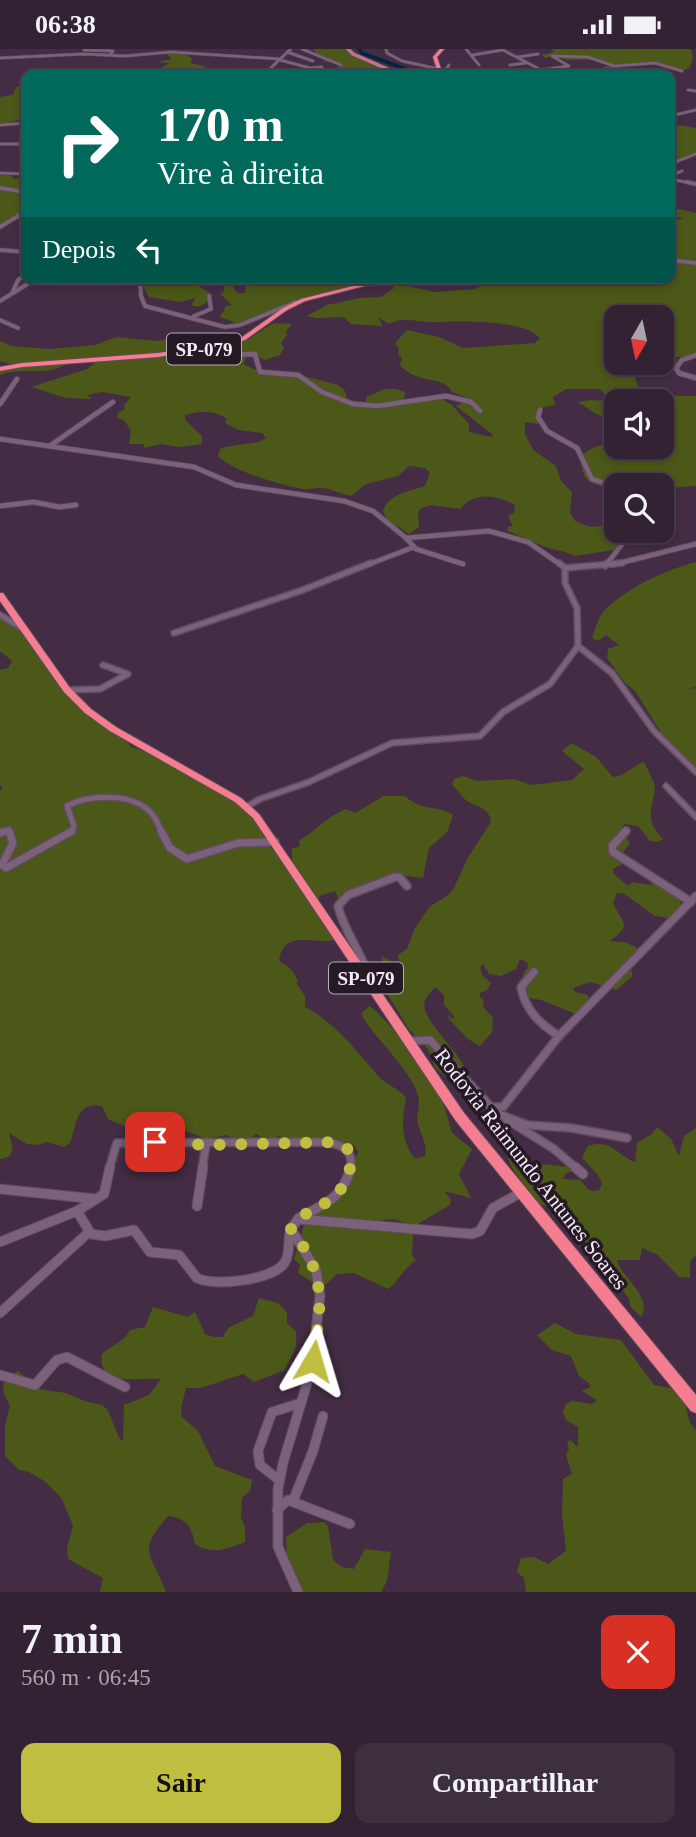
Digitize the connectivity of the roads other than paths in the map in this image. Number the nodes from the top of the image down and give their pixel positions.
1 (39, 49) edge
2 (291, 49) edge
3 (302, 49) edge
4 (348, 49) edge
5 (386, 49) edge
6 (442, 49) edge
7 (466, 49) edge
8 (502, 49) edge
9 (508, 49) edge
10 (84, 52) edge
11 (287, 52) junction
12 (538, 54) dead end
13 (473, 55) junction
14 (516, 57) junction
15 (0, 58) edge
16 (280, 59) junction
17 (313, 61) dead end
18 (526, 62) junction
19 (341, 65) dead end
20 (449, 65) dead end
21 (480, 65) dead end
22 (510, 65) dead end
23 (322, 67) dead end
24 (270, 69) joint
25 (439, 69) joint
26 (274, 70) edge
27 (390, 70) edge
28 (446, 70) edge
29 (541, 70) joint
30 (682, 71) dead end
31 (688, 90) dead end
32 (696, 91) edge
33 (696, 110) edge
34 (675, 115) edge
35 (21, 123) edge
36 (0, 125) edge
37 (21, 143) edge
38 (0, 144) edge
39 (696, 154) edge
40 (675, 162) edge
41 (682, 171) dead end
42 (0, 173) edge
43 (21, 174) edge
44 (675, 174) edge
45 (675, 178) edge
46 (696, 184) edge
47 (0, 188) edge
48 (21, 193) edge
49 (21, 214) edge
50 (0, 226) edge
51 (0, 250) edge
52 (21, 252) edge
53 (675, 261) edge
54 (696, 263) edge
55 (21, 278) edge
56 (28, 284) edge
57 (140, 284) edge
58 (368, 284) edge
59 (209, 296) dead end
60 (0, 300) edge
61 (298, 302) junction
62 (192, 319) junction
63 (0, 320) edge
64 (18, 328) dead end
65 (217, 347) junction
66 (696, 355) edge
67 (0, 369) edge
68 (696, 378) edge
69 (17, 379) dead end
70 (113, 402) dead end
71 (0, 404) edge
72 (540, 410) dead end
73 (480, 411) dead end
74 (0, 439) edge
75 (51, 445) junction
76 (604, 483) edge
77 (76, 505) dead end
78 (0, 506) edge
79 (406, 538) junction
80 (623, 543) edge
81 (696, 544) edge
82 (414, 547) junction
83 (463, 564) dead end
84 (605, 566) junction
85 (565, 568) junction
86 (0, 596) edge
87 (0, 615) edge
88 (24, 629) junction
89 (174, 633) dead end
90 (578, 646) junction
91 (103, 665) dead end
92 (67, 690) junction
93 (696, 772) edge
94 (666, 786) dead end
95 (246, 807) junction
96 (696, 817) edge
97 (626, 831) dead end
98 (0, 833) edge
99 (275, 842) junction
100 (407, 886) dead end
101 (693, 899) edge
102 (534, 972) dead end
103 (370, 983) junction
104 (559, 1036) junction
105 (407, 1041) junction
106 (491, 1107) junction
107 (499, 1114) junction
108 (627, 1139) dead end
109 (206, 1145) junction
110 (583, 1174) dead end
111 (0, 1189) edge
112 (522, 1192) junction
113 (98, 1199) junction
114 (197, 1206) dead end
115 (77, 1211) junction
116 (298, 1219) junction
117 (291, 1229) junction
118 (89, 1232) junction
119 (0, 1242) edge
120 (0, 1313) edge
121 (0, 1375) edge
122 (125, 1387) dead end
123 (301, 1403) junction
124 (696, 1406) edge
125 (323, 1416) dead end
126 (279, 1480) junction
127 (293, 1501) junction
128 (277, 1510) junction
129 (350, 1524) dead end
130 (298, 1592) edge

1 - 10 street
2 - 11 street
3 - 19 street
4 - 27 main road
5 - 25 street
6 - 25 highway
7 - 13 street
8 - 9 street
8 - 13 street
8 - 14 street
10 - 15 street
10 - 16 street
11 - 16 street
11 - 17 street
12 - 14 street
13 - 21 street
14 - 18 street
16 - 23 street
16 - 24 street
18 - 22 street
18 - 29 street
20 - 28 street
24 - 26 street
29 - 30 street
31 - 32 street
33 - 34 street
35 - 36 street
37 - 38 street
39 - 40 street
41 - 44 street
42 - 43 street
45 - 46 street
47 - 48 street
49 - 50 street
51 - 52 street
53 - 54 street
55 - 60 street
56 - 60 street
57 - 62 street
58 - 61 highway, SP-079
59 - 62 street
61 - 62 street
61 - 65 highway, SP-079
63 - 64 street
65 - 67 highway, SP-079
65 - 73 street
66 - 68 street
69 - 71 street
70 - 75 street
72 - 76 street
74 - 75 street
75 - 79 street
77 - 78 street
79 - 82 street
79 - 85 street
80 - 84 street
81 - 84 street
82 - 83 street
82 - 89 street
84 - 85 street
85 - 90 street
86 - 88 highway, Rodovia Raimundo Antunes Soares / SP-079
87 - 88 street
88 - 92 highway, Rodovia Raimundo Antunes Soares / SP-079
90 - 93 street
90 - 95 street
91 - 92 street
92 - 95 highway, Rodovia Raimundo Antunes Soares / SP-079
94 - 96 street
95 - 99 highway, Rodovia Raimundo Antunes Soares / SP-079
97 - 101 street
98 - 99 street
99 - 103 highway, Rodovia Raimundo Antunes Soares / SP-079
100 - 103 street
101 - 104 street
102 - 104 street
103 - 105 highway, Rodovia Raimundo Antunes Soares / SP-079
104 - 106 street
105 - 106 street
105 - 112 highway, Rodovia Raimundo Antunes Soares / SP-079
106 - 107 street
107 - 108 street
107 - 110 street
109 - 113 street
109 - 114 street
109 - 116 street
111 - 113 street
112 - 116 street
112 - 124 highway, Rodovia Raimundo Antunes Soares / SP-079
113 - 115 street
115 - 118 street
115 - 119 street
116 - 117 street
117 - 118 street
117 - 123 street
118 - 120 street
121 - 122 street
123 - 126 street
123 - 126 street
125 - 127 street
126 - 128 street
127 - 128 street
127 - 129 street
128 - 130 street

